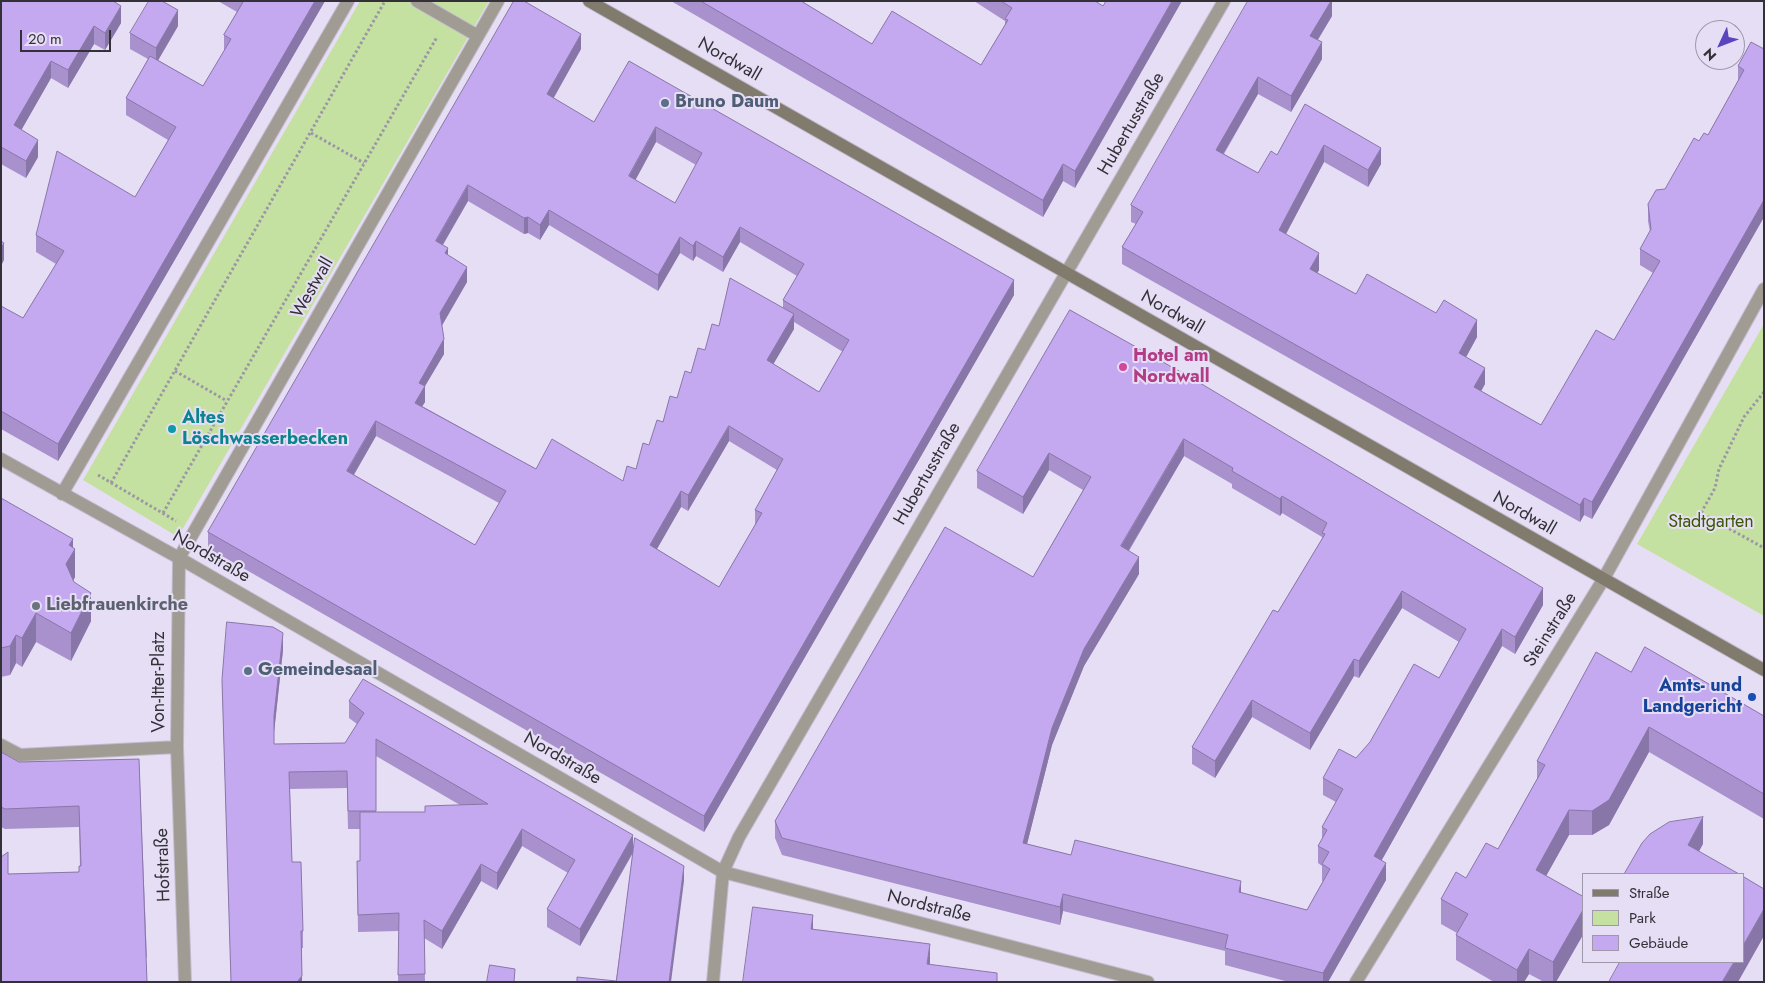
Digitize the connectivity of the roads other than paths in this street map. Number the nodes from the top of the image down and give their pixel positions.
1 (348, 1) edge
2 (417, 1) edge
3 (498, 1) edge
4 (589, 1) edge
5 (1224, 1) edge
6 (478, 36) junction
7 (1066, 272) junction
8 (1764, 290) edge
9 (1, 460) edge
10 (62, 494) junction
11 (179, 558) junction
12 (1603, 580) junction
13 (1764, 670) edge
14 (1, 745) edge
15 (177, 747) junction
16 (723, 872) junction
17 (185, 982) edge
18 (713, 982) edge
19 (1148, 982) edge
20 (1356, 982) edge

1 - 10 street
2 - 6 street
3 - 6 street, Westwall
4 - 7 street, Nordwall
5 - 7 street, Hubertusstraße
6 - 11 street, Westwall
7 - 12 street, Nordwall
7 - 16 street, Hubertusstraße
8 - 12 street, Steinstraße
9 - 10 street, Nordstraße
10 - 11 street, Nordstraße
11 - 15 street, Von-Itter-Platz
11 - 16 street, Nordstraße
12 - 13 street, Nordwall
12 - 20 street, Steinstraße
14 - 15 street, Von-Itter-Platz
15 - 17 street, Hofstraße
16 - 18 street, Hubertusstraße
16 - 19 street, Nordstraße

